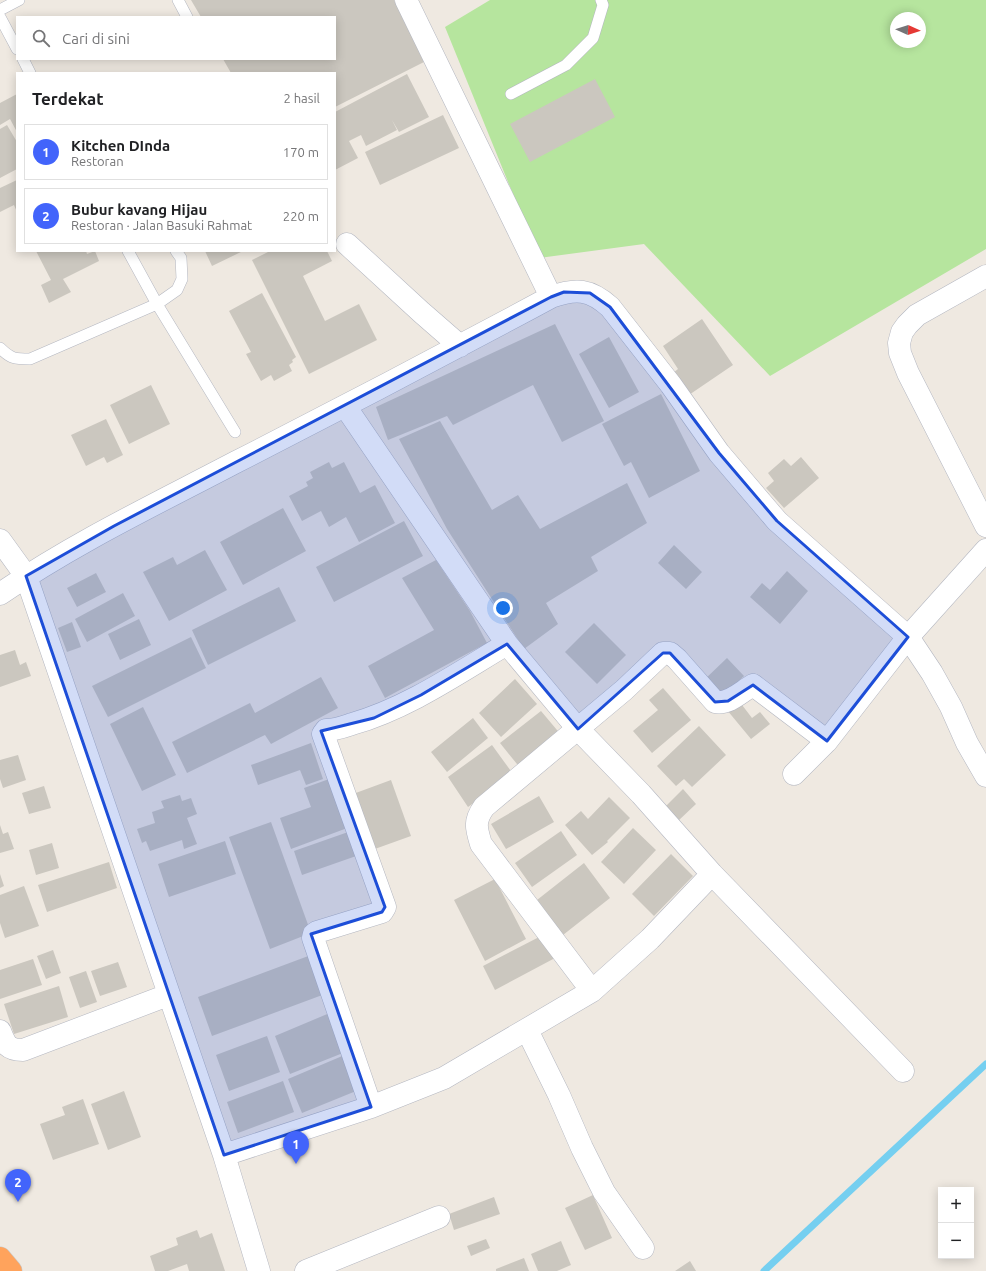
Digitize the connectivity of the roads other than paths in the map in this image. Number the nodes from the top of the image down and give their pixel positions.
1 (19, 0) edge
2 (178, 0) edge
3 (406, 0) edge
4 (600, 0) edge
5 (0, 10) edge
6 (186, 16) edge
7 (0, 17) edge
8 (16, 46) edge
9 (24, 60) edge
10 (30, 72) edge
11 (511, 94) dead end
12 (347, 244) dead end
13 (129, 252) edge
14 (177, 252) edge
15 (986, 276) edge
16 (551, 297) junction
17 (157, 304) junction
18 (460, 346) junction
19 (0, 348) edge
20 (344, 406) junction
21 (235, 432) dead end
22 (986, 526) edge
23 (0, 540) edge
24 (986, 550) edge
25 (26, 576) junction
26 (0, 594) edge
27 (908, 637) junction
28 (507, 644) junction
29 (578, 729) junction
30 (827, 741) junction
31 (794, 774) dead end
32 (986, 776) edge
33 (712, 874) junction
34 (592, 991) junction
35 (168, 994) junction
36 (527, 1030) junction
37 (0, 1031) edge
38 (903, 1070) dead end
39 (371, 1107) junction
40 (224, 1154) junction
41 (439, 1217) dead end
42 (643, 1248) dead end
43 (0, 1258) edge
44 (11, 1271) edge
45 (259, 1271) edge
46 (306, 1271) edge

1 - 5 lane
2 - 6 lane
3 - 16 street
4 - 11 lane
7 - 8 lane
9 - 10 lane
12 - 18 street
13 - 17 lane
14 - 17 lane
15 - 22 street
16 - 18 street
16 - 27 street
17 - 19 lane
17 - 21 lane
18 - 20 street
20 - 25 street
20 - 28 street
23 - 25 street
24 - 27 street
25 - 26 street
25 - 35 street
27 - 30 street
27 - 32 street
28 - 29 street
28 - 39 street
29 - 30 street
29 - 33 street
29 - 34 street
30 - 31 street
33 - 34 street
33 - 38 street
34 - 36 street
35 - 37 street
35 - 40 street
36 - 39 street
36 - 42 street
39 - 40 street
40 - 45 street
41 - 46 street
43 - 44 highway

